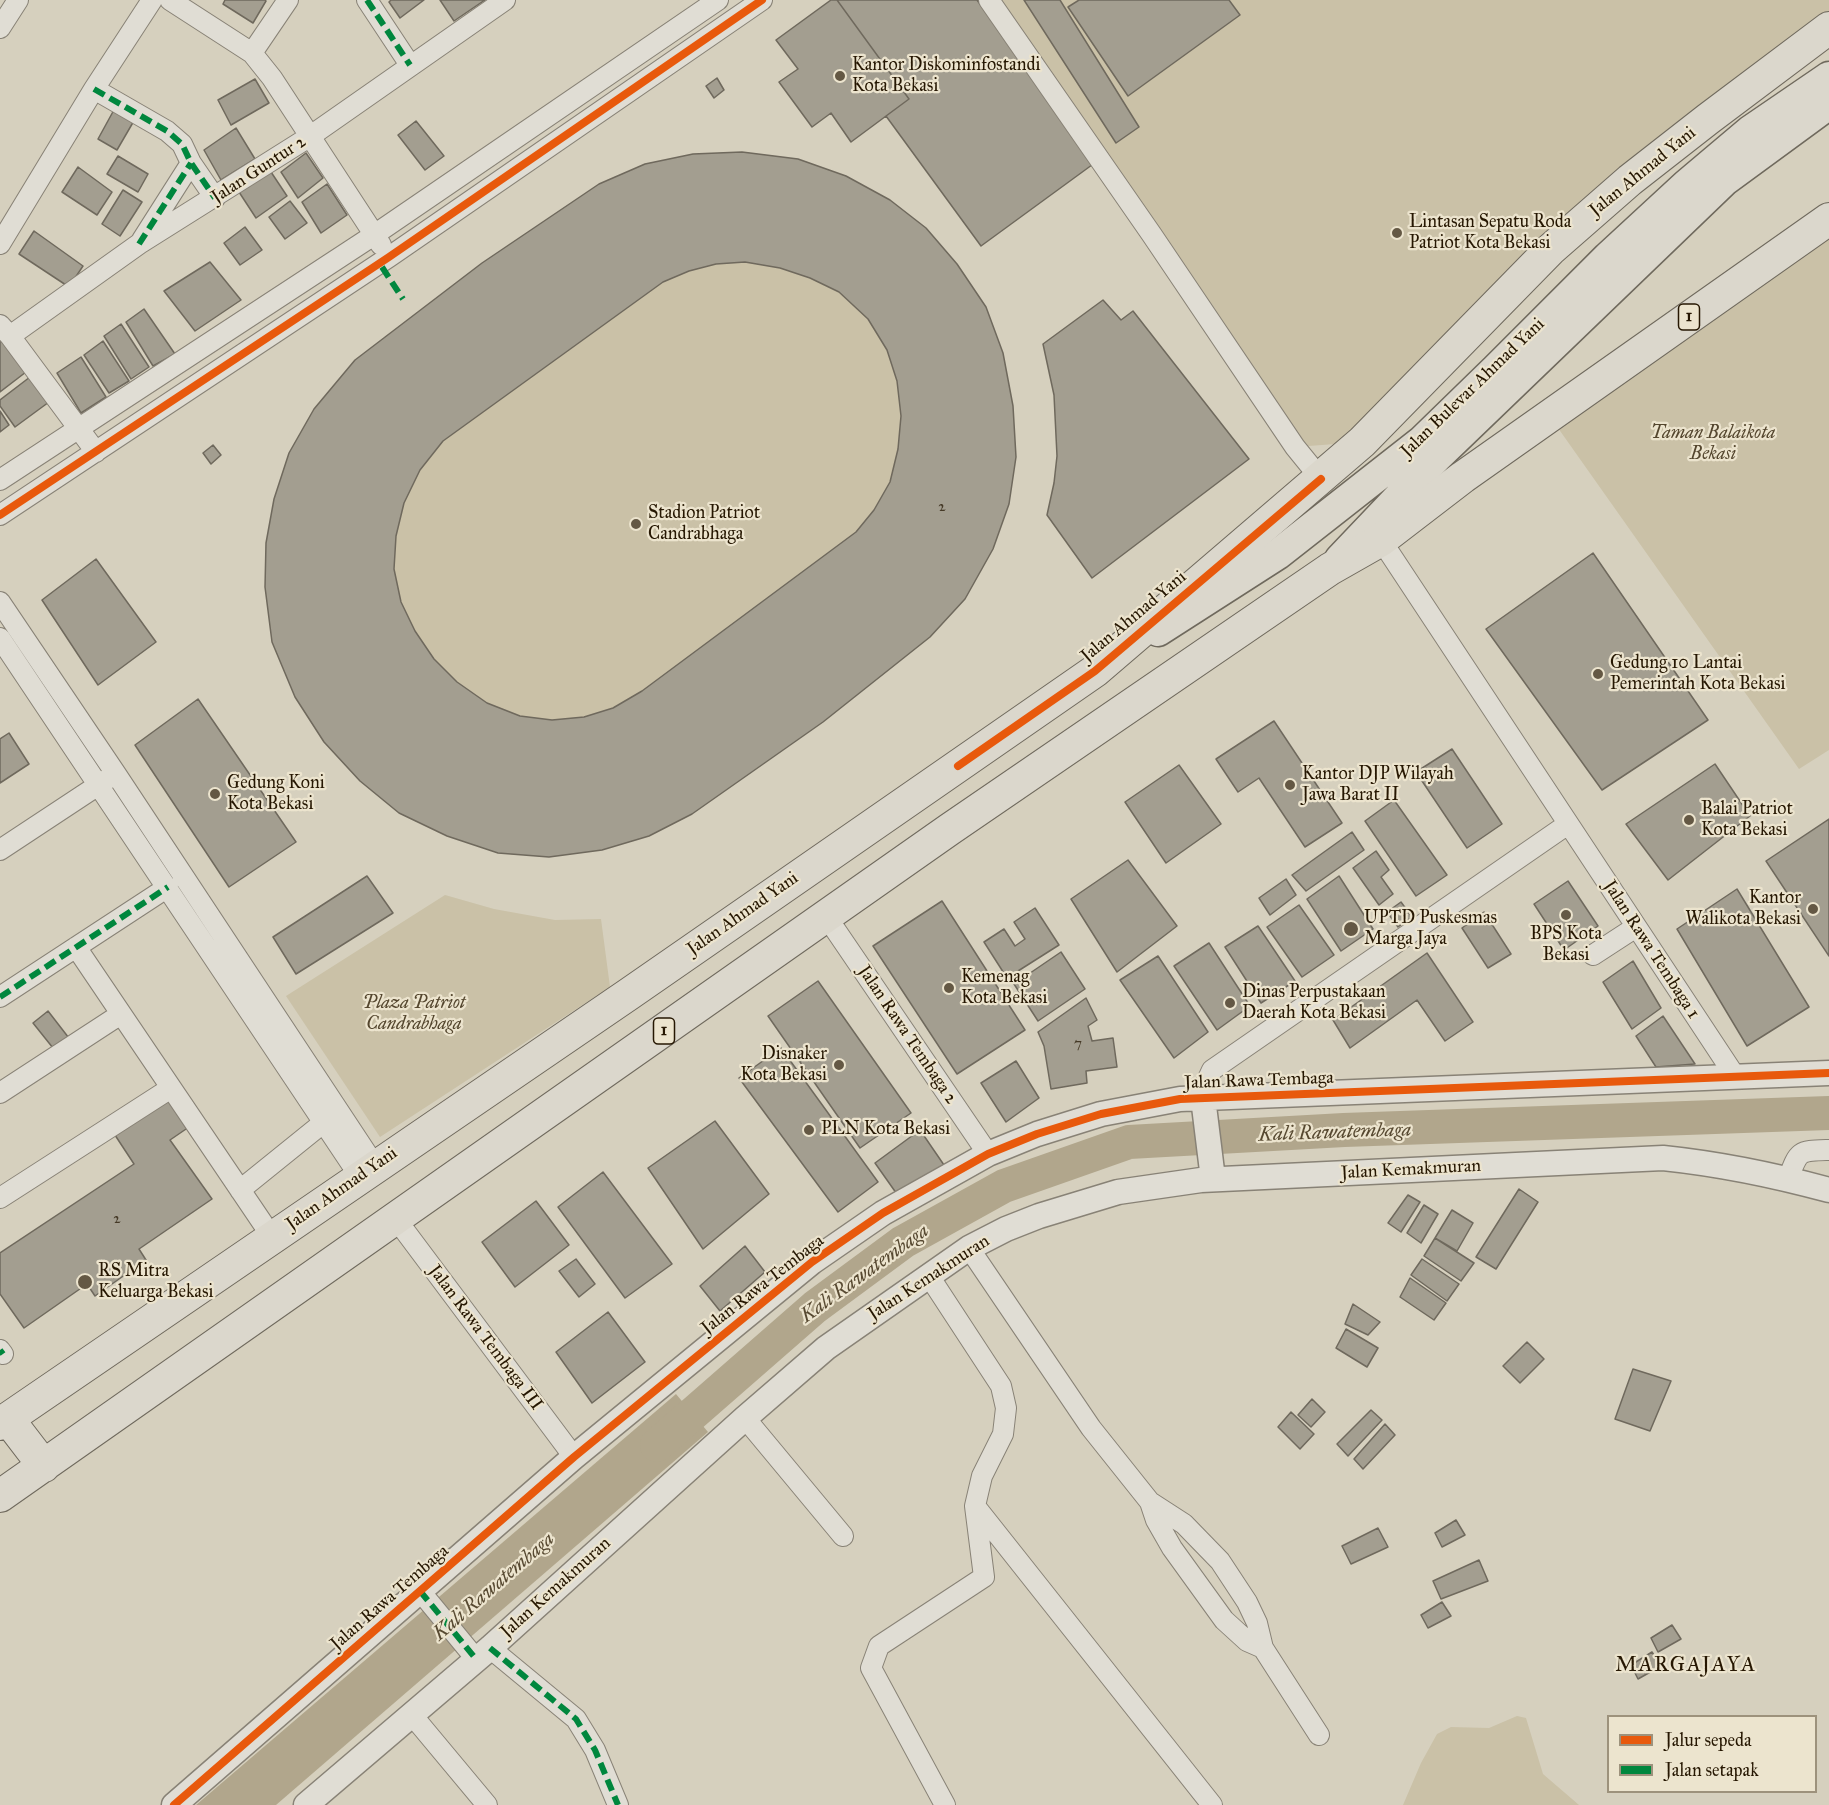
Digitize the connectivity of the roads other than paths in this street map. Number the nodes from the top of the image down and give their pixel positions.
1 (18, 0) edge
2 (152, 0) edge
3 (170, 0) edge
4 (288, 0) edge
5 (367, 0) edge
6 (506, 0) edge
7 (718, 0) edge
8 (762, 0) edge
9 (989, 0) edge
10 (0, 28) edge
11 (1829, 28) edge
12 (252, 52) junction
13 (410, 65) junction
14 (1829, 77) edge
15 (94, 89) junction
16 (1829, 104) edge
17 (309, 137) junction
18 (191, 163) junction
19 (215, 198) junction
20 (1829, 219) edge
21 (374, 235) junction
22 (0, 244) edge
23 (139, 244) junction
24 (389, 257) junction
25 (5, 331) edge
26 (79, 428) junction
27 (1430, 449) junction
28 (96, 452) junction
29 (1320, 479) junction
30 (0, 480) edge
31 (0, 515) edge
32 (1381, 540) junction
33 (1330, 569) junction
34 (0, 602) edge
35 (0, 638) edge
36 (1095, 671) junction
37 (116, 774) junction
38 (99, 784) junction
39 (1568, 824) junction
40 (0, 850) edge
41 (164, 889) junction
42 (826, 916) junction
43 (1635, 927) junction
44 (76, 947) junction
45 (1593, 956) dead end
46 (0, 997) edge
47 (121, 1014) junction
48 (1829, 1073) edge
49 (1735, 1077) junction
50 (171, 1088) junction
51 (0, 1093) edge
52 (1204, 1102) junction
53 (323, 1123) junction
54 (1829, 1150) edge
55 (988, 1154) junction
56 (368, 1172) junction
57 (1212, 1172) junction
58 (1788, 1179) junction
59 (240, 1190) junction
60 (1829, 1190) edge
61 (0, 1198) edge
62 (396, 1219) junction
63 (272, 1238) junction
64 (969, 1248) junction
65 (929, 1276) junction
66 (745, 1418) junction
67 (4, 1421) edge
68 (574, 1457) junction
69 (44, 1466) junction
70 (6, 1482) edge
71 (1150, 1502) junction
72 (975, 1506) junction
73 (843, 1536) dead end
74 (424, 1597) junction
75 (1263, 1648) junction
76 (478, 1653) junction
77 (412, 1715) junction
78 (1319, 1735) dead end
79 (174, 1805) edge
80 (306, 1805) edge
81 (488, 1805) edge
82 (618, 1805) edge
83 (945, 1805) edge
84 (1212, 1805) edge

1 - 10 street
2 - 15 street
3 - 12 street
4 - 12 street
5 - 13 street
6 - 13 street, Jalan Guntur 2
7 - 21 street
8 - 24 street
9 - 29 street
11 - 29 highway, Jalan Ahmad Yani
12 - 17 street
13 - 17 street, Jalan Guntur 2
14 - 27 main road, Jalan Bulevar Ahmad Yani
15 - 18 street
15 - 22 street
16 - 27 main road, Jalan Bulevar Ahmad Yani
17 - 19 street, Jalan Guntur 2
17 - 21 street
18 - 19 street
18 - 23 street
19 - 23 street, Jalan Guntur 2
20 - 32 highway, 1
21 - 24 street
21 - 26 street
23 - 25 street, Jalan Guntur 2
24 - 28 street
25 - 26 street
26 - 28 street
26 - 30 street
27 - 33 main road, Jalan Bulevar Ahmad Yani
27 - 36 main road, Jalan Bulevar Ahmad Yani
28 - 31 street
29 - 36 highway, Jalan Ahmad Yani
32 - 33 highway, 1
32 - 39 street, Jalan Rawa Tembaga 1
33 - 42 highway, 1
34 - 37 street
35 - 38 street
36 - 56 highway, Jalan Ahmad Yani
37 - 38 street
37 - 56 street
38 - 40 street
38 - 41 street
39 - 43 street, Jalan Rawa Tembaga 1
39 - 52 street
41 - 44 street
41 - 53 street
42 - 55 street, Jalan Rawa Tembaga 2
42 - 62 highway, 1
43 - 45 street
43 - 49 street, Jalan Rawa Tembaga 1
44 - 46 street
44 - 47 street
47 - 50 street
47 - 51 street
48 - 49 street, Jalan Rawa Tembaga
49 - 52 street, Jalan Rawa Tembaga
50 - 59 street
50 - 61 street
52 - 55 street, Jalan Rawa Tembaga
52 - 57 street
53 - 56 street
53 - 59 street
54 - 58 street
55 - 68 street, Jalan Rawa Tembaga
56 - 63 highway, Jalan Ahmad Yani
57 - 58 street, Jalan Kemakmuran
57 - 64 street, Jalan Kemakmuran
58 - 60 street, Jalan Kemakmuran
59 - 63 street
62 - 68 street, Jalan Rawa Tembaga III
62 - 69 highway, 1
63 - 67 highway, Jalan Ahmad Yani
64 - 65 street, Jalan Kemakmuran
64 - 71 street
65 - 66 street, Jalan Kemakmuran
65 - 72 street
66 - 73 street
66 - 76 street, Jalan Kemakmuran
67 - 69 highway
68 - 74 street, Jalan Rawa Tembaga
69 - 70 highway, 1
71 - 75 street
71 - 75 street
72 - 83 street
72 - 84 street
74 - 76 street
74 - 79 street, Jalan Rawa Tembaga
75 - 78 street
76 - 77 street, Jalan Kemakmuran
76 - 82 street
77 - 80 street, Jalan Kemakmuran
77 - 81 street

